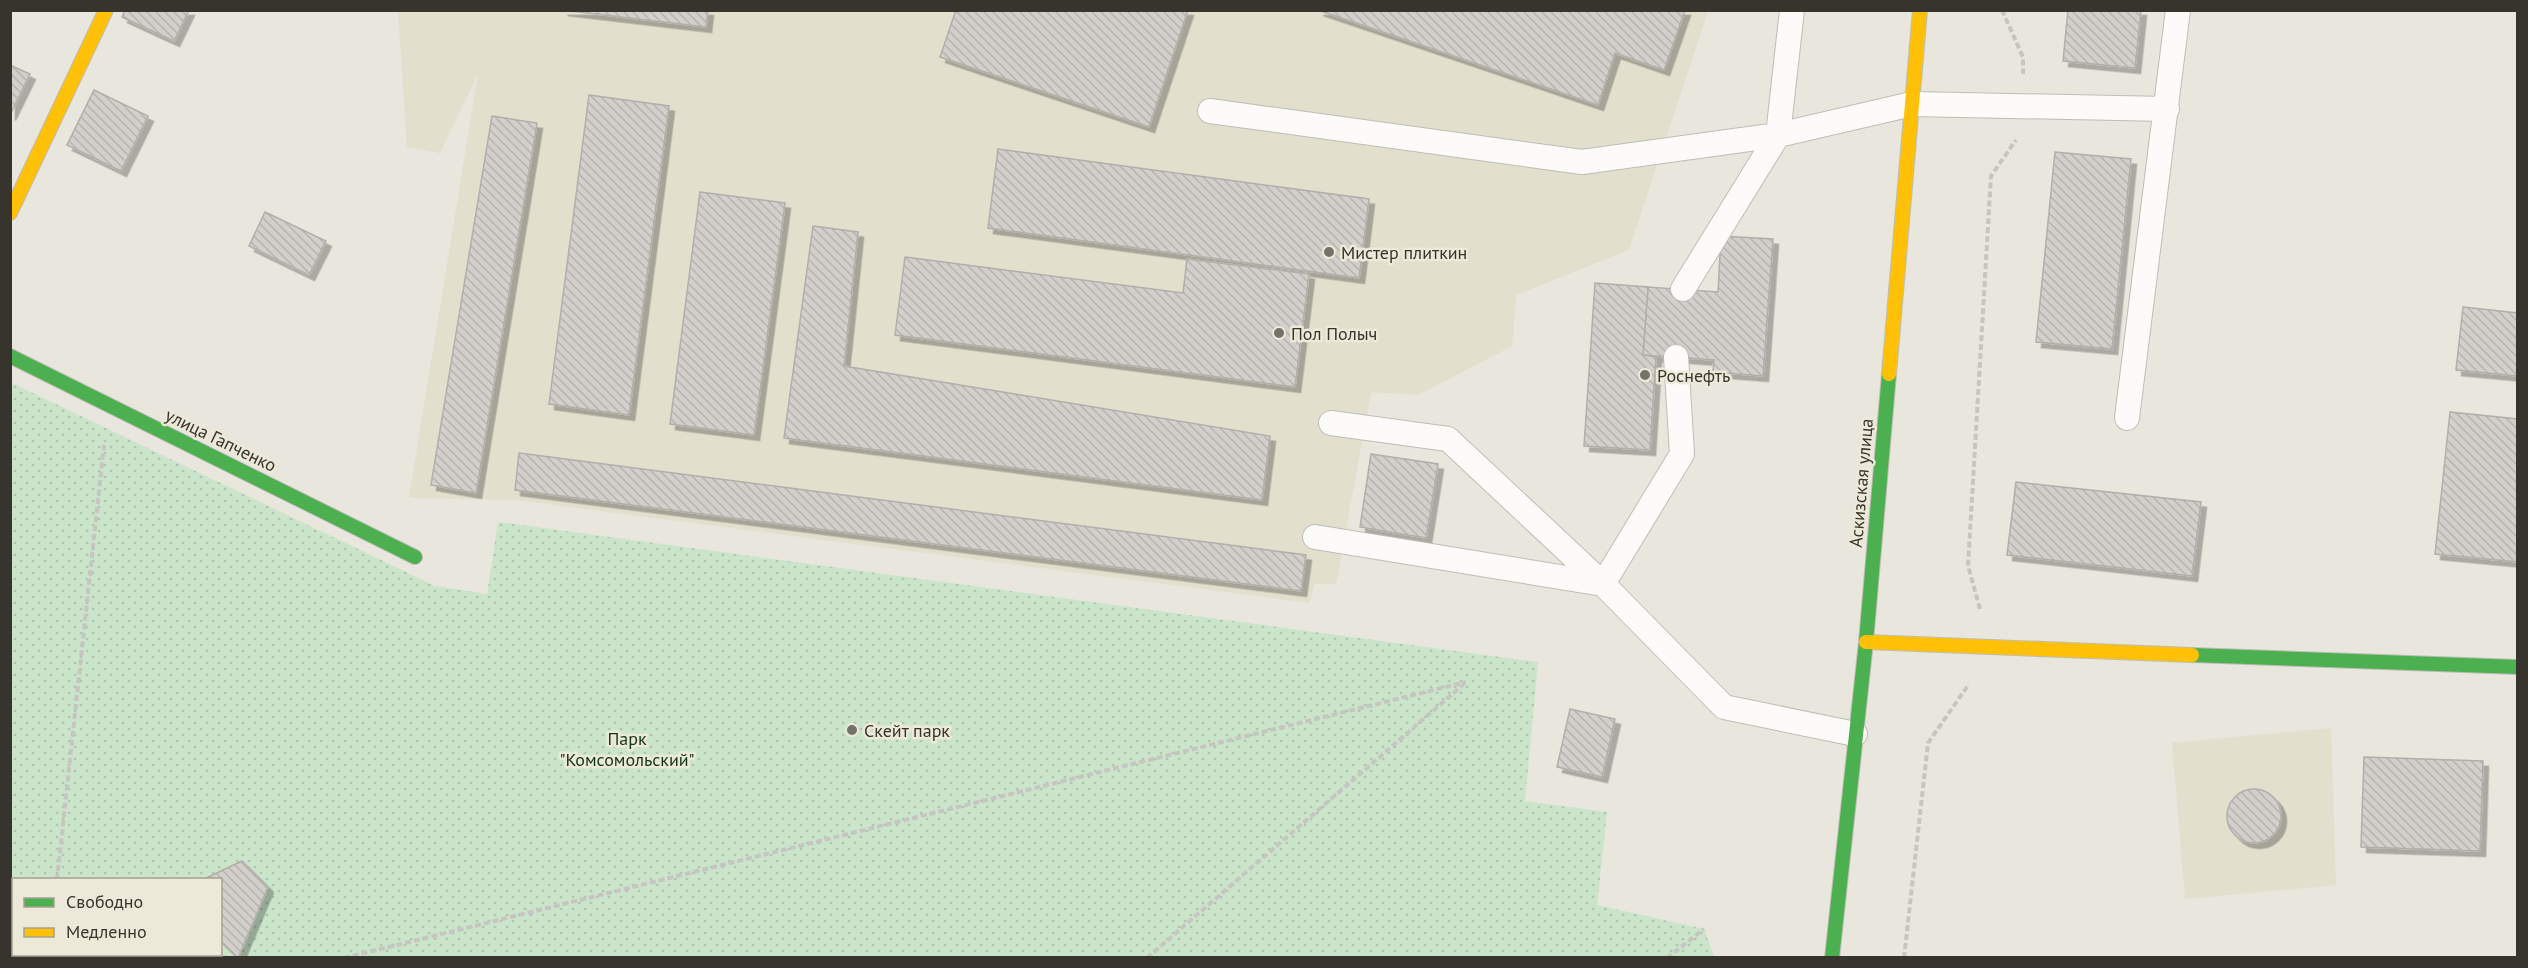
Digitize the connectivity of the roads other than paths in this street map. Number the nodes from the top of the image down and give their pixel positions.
1 (106, 10) edge
2 (1792, 10) edge
3 (1920, 10) edge
4 (2178, 10) edge
5 (1912, 104) junction
6 (2167, 109) junction
7 (1210, 111) dead end
8 (1778, 135) junction
9 (10, 213) edge
10 (1683, 289) dead end
11 (10, 356) edge
12 (1676, 357) dead end
13 (2127, 418) dead end
14 (1331, 423) dead end
15 (1315, 537) dead end
16 (415, 556) dead end
17 (1603, 584) junction
18 (1866, 642) junction
19 (2517, 667) edge
20 (1856, 735) junction
21 (1832, 957) edge

1 - 9 street
2 - 8 lane
3 - 5 street, Аскизская улица
4 - 6 lane
5 - 6 lane
5 - 8 lane
5 - 18 street, Аскизская улица
6 - 13 lane
7 - 8 lane
8 - 10 lane
11 - 16 street, улица Гапченко
12 - 17 lane
14 - 17 lane
15 - 17 lane
17 - 20 lane
18 - 19 street
18 - 20 street, Аскизская улица
20 - 21 street, Аскизская улица

